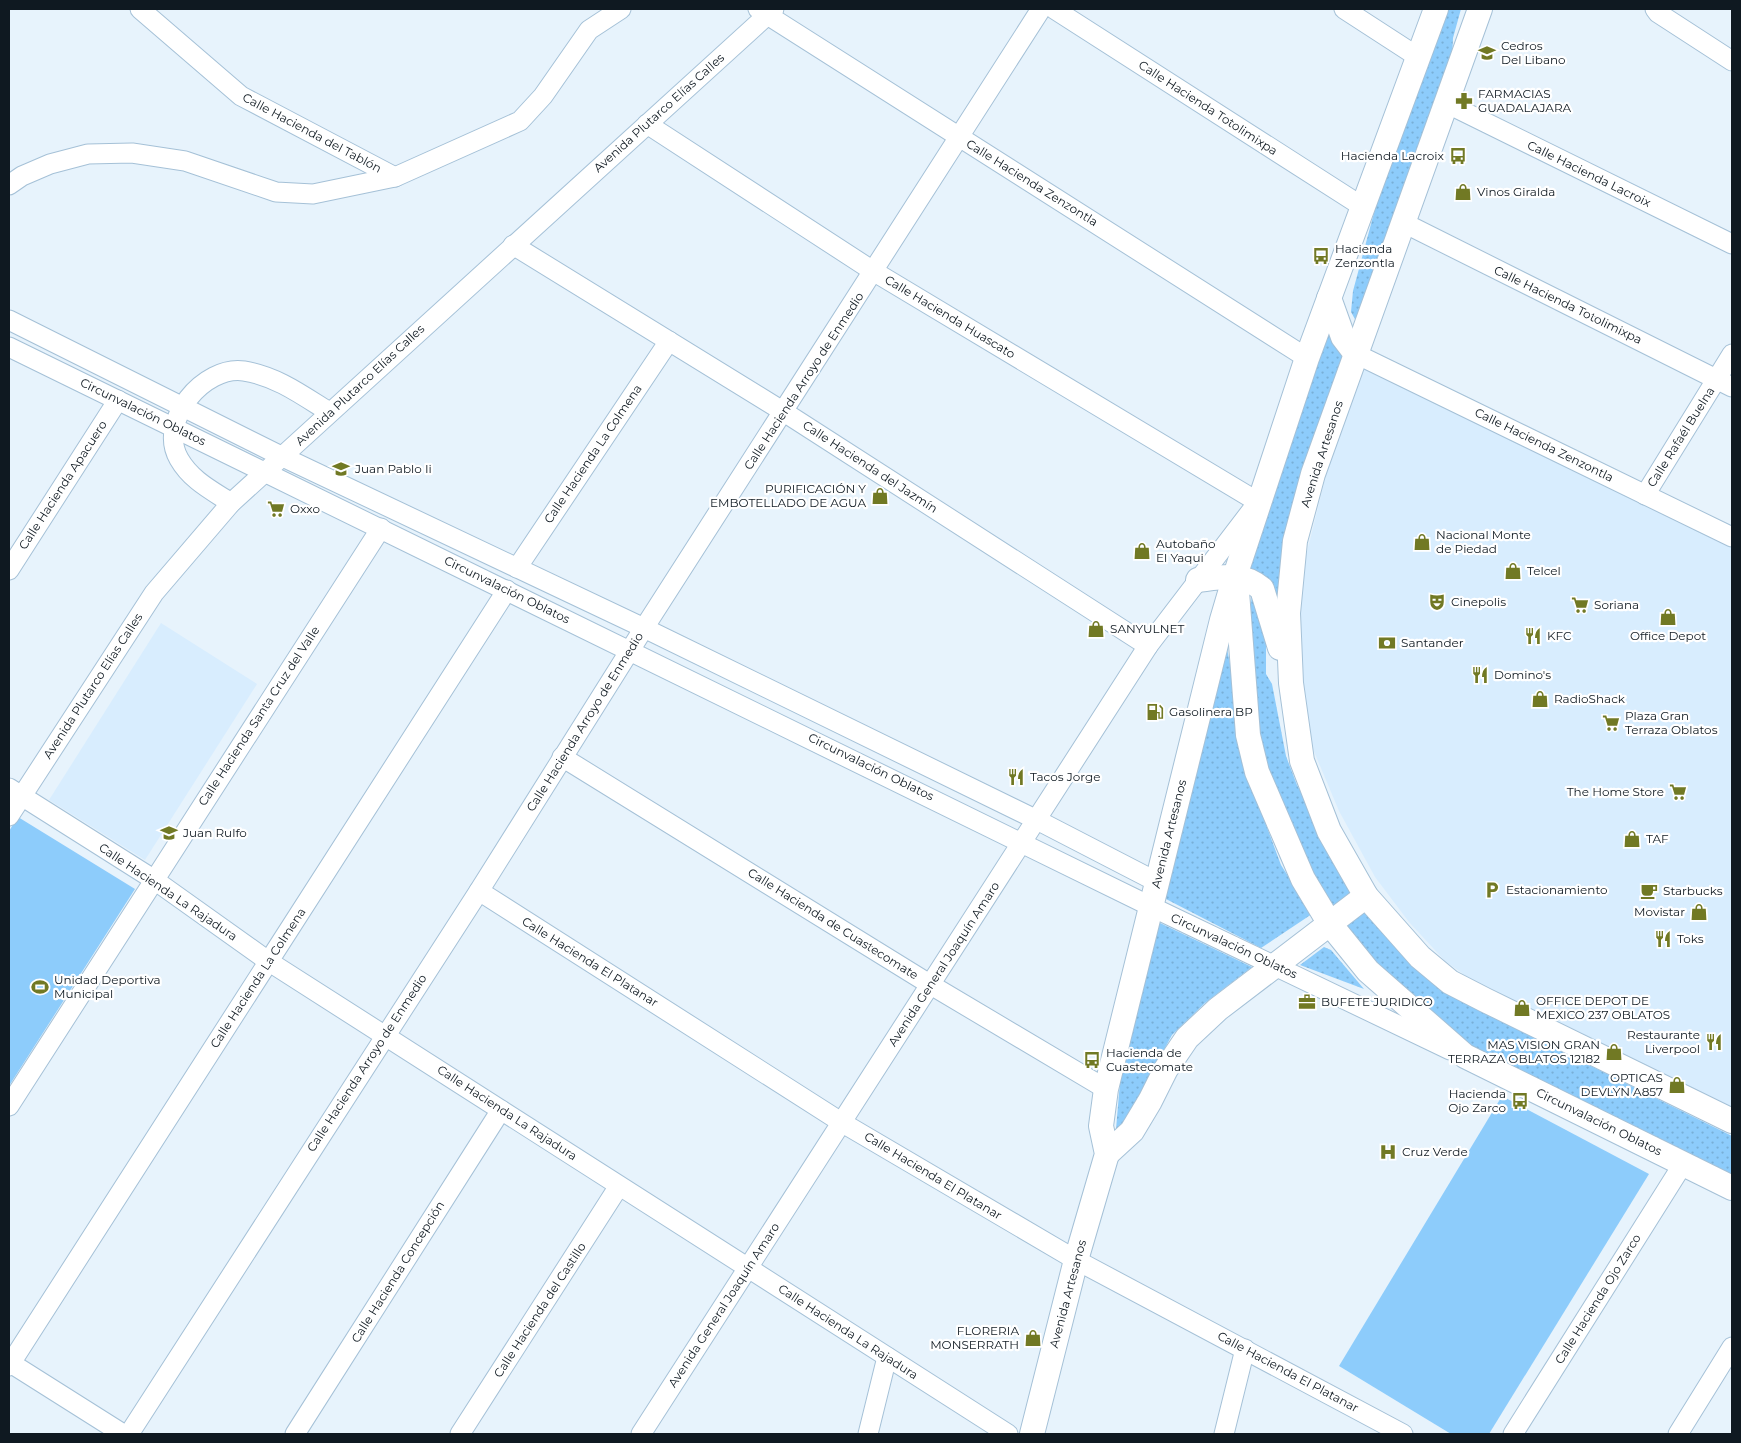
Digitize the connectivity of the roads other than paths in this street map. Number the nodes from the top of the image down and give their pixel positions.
1 (140, 9) edge
2 (621, 9) edge
3 (1041, 9) edge
4 (1054, 9) edge
5 (1344, 9) edge
6 (1436, 9) edge
7 (1464, 9) edge
8 (1480, 9) edge
9 (1655, 9) edge
10 (766, 11) edge
11 (1418, 57) junction
12 (1732, 61) edge
13 (1455, 79) junction
14 (1446, 103) junction
15 (647, 124) junction
16 (959, 137) junction
17 (395, 177) junction
18 (9, 185) edge
19 (1363, 207) junction
20 (1404, 223) junction
21 (1732, 244) edge
22 (513, 245) junction
23 (873, 271) junction
24 (1329, 298) junction
25 (9, 320) edge
26 (669, 341) junction
27 (9, 347) edge
28 (1356, 354) junction
29 (1732, 354) edge
30 (1307, 358) junction
31 (1724, 383) edge
32 (118, 400) junction
33 (183, 405) junction
34 (330, 412) junction
35 (784, 412) junction
36 (173, 426) junction
37 (282, 457) junction
38 (264, 472) junction
39 (1646, 495) junction
40 (1258, 502) junction
41 (231, 503) junction
42 (381, 528) junction
43 (1732, 537) edge
44 (517, 568) junction
45 (9, 570) edge
46 (1236, 576) junction
47 (1198, 580) junction
48 (507, 590) junction
49 (644, 628) junction
50 (1148, 646) junction
51 (630, 650) junction
52 (1291, 683) junction
53 (562, 757) junction
54 (15, 792) edge
55 (9, 816) edge
56 (1037, 820) junction
57 (1023, 842) junction
58 (153, 879) junction
59 (1157, 882) junction
60 (479, 892) junction
61 (1366, 896) junction
62 (1152, 907) junction
63 (1330, 924) junction
64 (268, 961) junction
65 (1276, 965) junction
66 (931, 985) junction
67 (384, 1035) junction
68 (1465, 1056) junction
69 (1106, 1089) junction
70 (9, 1106) edge
71 (501, 1110) junction
72 (1732, 1121) edge
73 (841, 1122) junction
74 (1107, 1154) junction
75 (1683, 1164) junction
76 (619, 1186) junction
77 (1732, 1188) edge
78 (1076, 1260) junction
79 (748, 1268) junction
80 (1732, 1347) edge
81 (1245, 1349) junction
82 (887, 1357) junction
83 (9, 1363) edge
84 (1397, 1433) edge
85 (123, 1434) edge
86 (129, 1434) edge
87 (295, 1434) edge
88 (460, 1434) edge
89 (641, 1434) edge
90 (868, 1434) edge
91 (1008, 1434) edge
92 (1032, 1434) edge
93 (1224, 1434) edge
94 (1513, 1434) edge
95 (1678, 1434) edge

1 - 17 street, Calle Hacienda del Tablón
2 - 17 street
3 - 16 street, Calle Hacienda Arroyo de Enmedio
4 - 19 street, Calle Hacienda Totolimixpa
5 - 11 street
6 - 11 main road, Avenida Artesanos
7 - 13 main road
8 - 13 main road, Avenida Artesanos
9 - 12 street
10 - 15 street, Avenida Plutarco Elías Calles
10 - 16 street, Calle Hacienda Zenzontla
11 - 19 main road, Avenida Artesanos
13 - 14 main road, Avenida Artesanos
14 - 20 main road, Avenida Artesanos
14 - 21 street, Calle Hacienda Lacroix
15 - 22 street, Avenida Plutarco Elías Calles
15 - 23 street, Calle Hacienda Huascato
16 - 23 street, Calle Hacienda Arroyo de Enmedio
16 - 30 street, Calle Hacienda Zenzontla
17 - 18 street
19 - 24 main road, Avenida Artesanos
20 - 28 main road, Avenida Artesanos
20 - 31 street, Calle Hacienda Totolimixpa
22 - 26 street, Calle Hacienda del Jazmín
22 - 34 street, Avenida Plutarco Elías Calles
23 - 35 street, Calle Hacienda Arroyo de Enmedio
23 - 40 street, Calle Hacienda Huascato
24 - 28 main road
24 - 30 main road, Avenida Artesanos
25 - 33 street, Circunvalación Oblatos
26 - 35 street, Calle Hacienda del Jazmín
26 - 44 street, Calle Hacienda La Colmena
27 - 32 street, Circunvalación Oblatos
28 - 39 street, Calle Hacienda Zenzontla
28 - 52 main road, Avenida Artesanos
29 - 31 street, Calle Rafaél Buelna
30 - 40 main road, Avenida Artesanos
31 - 39 street, Calle Rafaél Buelna
32 - 36 street, Circunvalación Oblatos
32 - 45 street, Calle Hacienda Apacuero
33 - 34 street
33 - 36 street
33 - 37 street, Circunvalación Oblatos
34 - 37 street, Avenida Plutarco Elías Calles
35 - 49 street, Calle Hacienda Arroyo de Enmedio
35 - 50 street, Calle Hacienda del Jazmín
36 - 38 street, Circunvalación Oblatos
36 - 41 street
37 - 38 street, Avenida Plutarco Elías Calles
37 - 44 street, Circunvalación Oblatos
38 - 41 street, Avenida Plutarco Elías Calles
38 - 42 street, Circunvalación Oblatos
39 - 43 street, Calle Hacienda Zenzontla
40 - 46 main road, Avenida Artesanos
40 - 47 street, Avenida General Joaquín Amaro
41 - 54 street, Avenida Plutarco Elías Calles
42 - 48 street, Circunvalación Oblatos
42 - 58 street, Calle Hacienda Santa Cruz del Valle
44 - 49 street, Circunvalación Oblatos
46 - 47 main road
46 - 52 main road
46 - 59 main road, Avenida Artesanos
46 - 63 main road
47 - 50 street, Avenida General Joaquín Amaro
48 - 51 street, Circunvalación Oblatos
48 - 64 street, Calle Hacienda La Colmena
49 - 51 street, Calle Hacienda Arroyo de Enmedio
49 - 56 street, Circunvalación Oblatos
50 - 56 street, Avenida General Joaquín Amaro
51 - 53 street, Calle Hacienda Arroyo de Enmedio
51 - 57 street, Circunvalación Oblatos
52 - 61 main road, Avenida Artesanos
53 - 60 street, Calle Hacienda Arroyo de Enmedio
53 - 66 street, Calle Hacienda de Cuastecomate
54 - 55 street, Avenida Plutarco Elías Calles
54 - 58 street, Calle Hacienda La Rajadura
56 - 57 street, Avenida General Joaquín Amaro
56 - 59 street, Circunvalación Oblatos
57 - 62 street, Circunvalación Oblatos
57 - 66 street, Avenida General Joaquín Amaro
58 - 64 street, Calle Hacienda La Rajadura
58 - 70 street, Calle Hacienda Santa Cruz del Valle
59 - 62 main road, Avenida Artesanos
60 - 67 street, Calle Hacienda Arroyo de Enmedio
60 - 73 street, Calle Hacienda El Platanar
61 - 63 main road
61 - 72 main road
62 - 65 street, Circunvalación Oblatos
62 - 69 main road, Avenida Artesanos
63 - 65 main road
63 - 68 main road
64 - 67 street, Calle Hacienda La Rajadura
64 - 83 street, Calle Hacienda La Colmena
65 - 68 street, Circunvalación Oblatos
65 - 74 main road
66 - 69 street, Calle Hacienda de Cuastecomate
66 - 73 street, Avenida General Joaquín Amaro
67 - 71 street, Calle Hacienda La Rajadura
67 - 86 street, Calle Hacienda Arroyo de Enmedio
68 - 75 main road, Circunvalación Oblatos
69 - 74 main road, Avenida Artesanos
71 - 76 street, Calle Hacienda La Rajadura
71 - 87 street, Calle Hacienda Concepción
73 - 78 street, Calle Hacienda El Platanar
73 - 79 street, Avenida General Joaquín Amaro
74 - 78 main road, Avenida Artesanos
75 - 77 main road, Circunvalación Oblatos
75 - 94 street, Calle Hacienda Ojo Zarco
76 - 79 street, Calle Hacienda La Rajadura
76 - 88 street, Calle Hacienda del Castillo
78 - 81 street, Calle Hacienda El Platanar
78 - 92 main road, Avenida Artesanos
79 - 82 street, Calle Hacienda La Rajadura
79 - 89 street, Avenida General Joaquín Amaro
80 - 95 street
81 - 84 street, Calle Hacienda El Platanar
81 - 93 street
82 - 90 street
82 - 91 street, Calle Hacienda La Rajadura
83 - 85 street

